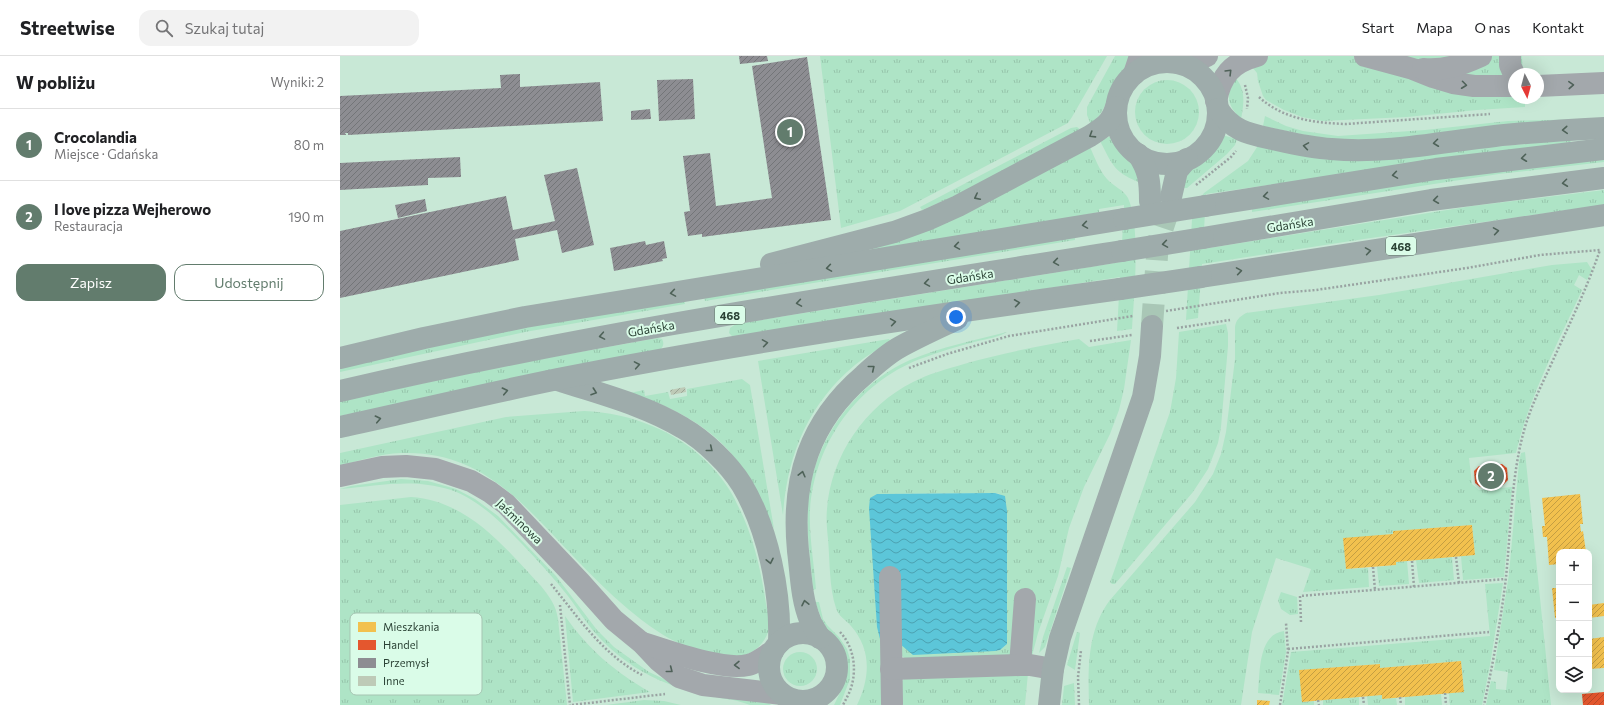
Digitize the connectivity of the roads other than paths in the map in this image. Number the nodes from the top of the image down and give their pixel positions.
1 (1207, 56) edge
2 (1256, 56) edge
3 (1481, 56) edge
4 (1510, 56) edge
5 (1369, 57) edge
6 (1178, 62) edge
7 (1137, 65) edge
8 (1413, 68) junction
9 (1511, 68) edge
10 (1604, 83) edge
11 (1508, 86) edge
12 (1544, 86) edge
13 (1217, 105) junction
14 (1116, 107) junction
15 (1604, 128) edge
16 (1604, 149) edge
17 (1138, 154) junction
18 (1187, 160) junction
19 (1604, 178) edge
20 (1604, 215) edge
21 (694, 289) junction
22 (978, 309) junction
23 (1143, 330) tunnel mouth
24 (340, 358) edge
25 (557, 379) junction
26 (340, 391) edge
27 (340, 427) edge
28 (340, 476) edge
29 (890, 577) dead end
30 (1024, 599) dead end
31 (829, 633) junction
32 (642, 643) junction
33 (776, 647) junction
34 (1020, 665) junction
35 (892, 669) junction
36 (1053, 669) junction
37 (826, 698) edge
38 (787, 699) edge
39 (892, 703) dead end
40 (1048, 705) edge

1 - 6 street
13 -> 2 street
3 - 8 street
4 - 9 street
5 - 8 street
6 - 7 main road
6 - 13 main road
7 - 14 main road
8 -> 11 street
12 -> 10 street
15 -> 13 main road
13 - 18 main road
14 - 17 main road
14 -> 21 main road
16 -> 21 main road, bridge
17 - 18 main road
17 - 18 main road
19 -> 26 main road, Gdańska / 468, bridge
22 -> 20 main road, 468, bridge
21 -> 24 main road
25 -> 22 main road, 468
31 -> 22 main road
23 - 36 main road
27 -> 25 main road, 468
25 -> 33 main road
28 - 32 street, Jaśminowa
29 - 35 street
30 - 34 street
31 - 33 main road
31 - 37 main road
33 -> 32 street, Jaśminowa
32 -> 38 street, Jaśminowa
33 - 38 main road
34 - 35 street
34 - 36 street
35 - 39 street
36 - 40 main road
37 - 38 main road

